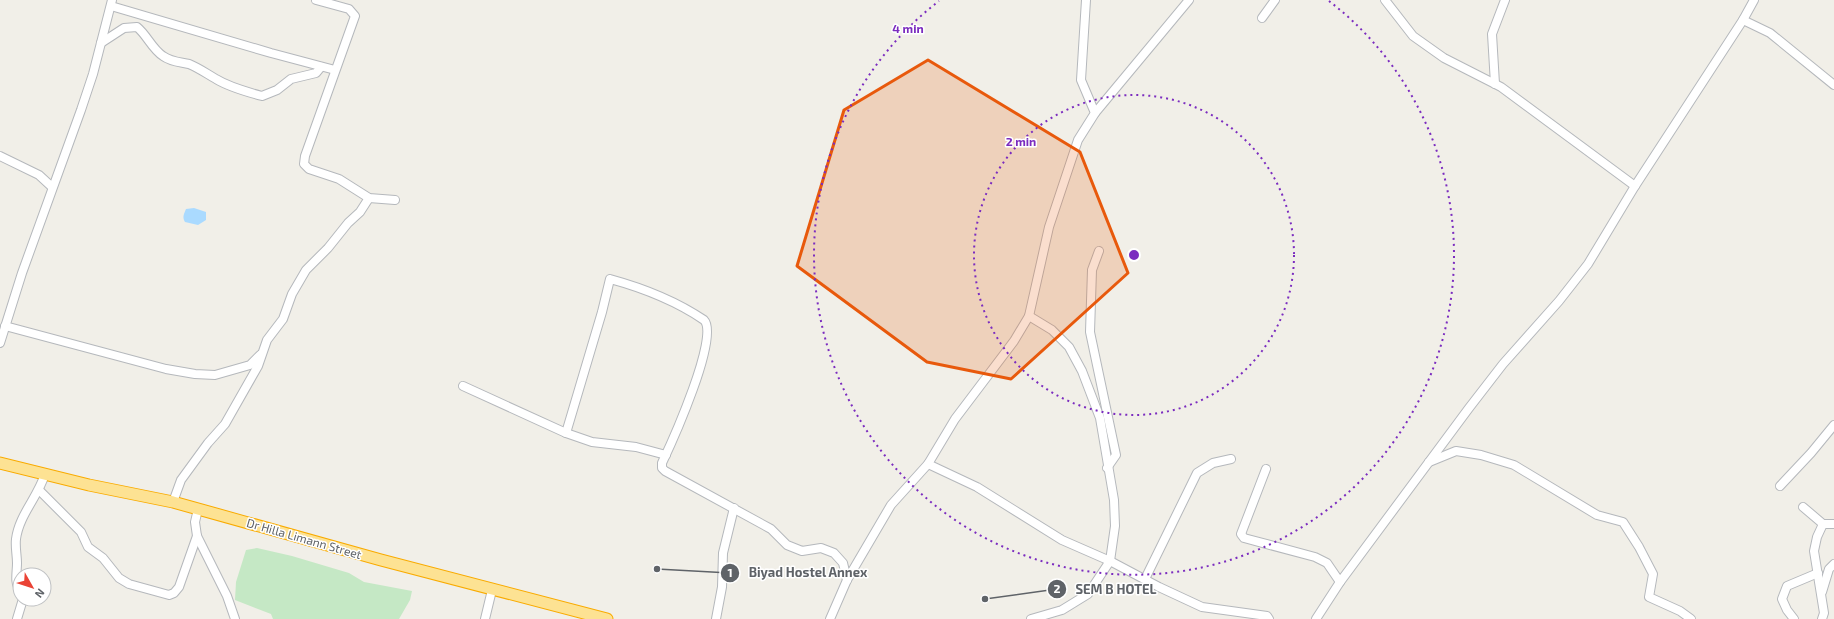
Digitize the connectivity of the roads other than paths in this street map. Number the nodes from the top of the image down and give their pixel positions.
1 (316, 0) edge
2 (1086, 0) edge
3 (1189, 0) edge
4 (1275, 0) edge
5 (1385, 0) edge
6 (1505, 0) edge
7 (1754, 0) edge
8 (112, 3) edge
9 (1262, 18) dead end
10 (1743, 20) junction
11 (101, 43) junction
12 (321, 67) junction
13 (335, 70) junction
14 (1495, 84) junction
15 (1834, 85) edge
16 (1096, 113) junction
17 (0, 156) edge
18 (1635, 186) junction
19 (52, 187) junction
20 (369, 198) junction
21 (395, 200) dead end
22 (1099, 251) dead end
23 (1029, 316) junction
24 (5, 326) junction
25 (0, 342) edge
26 (261, 354) junction
27 (463, 386) dead end
28 (1834, 425) edge
29 (566, 433) junction
30 (666, 455) junction
31 (1231, 460) dead end
32 (1428, 462) junction
33 (0, 463) edge
34 (928, 464) junction
35 (1107, 468) junction
36 (1266, 469) dead end
37 (45, 474) junction
38 (1780, 486) dead end
39 (40, 491) junction
40 (173, 502) junction
41 (1803, 507) dead end
42 (734, 508) junction
43 (198, 509) junction
44 (1823, 524) junction
45 (1834, 524) edge
46 (197, 536) junction
47 (1110, 561) junction
48 (1834, 564) edge
49 (17, 567) edge
50 (1818, 573) junction
51 (1145, 579) junction
52 (847, 580) junction
53 (1340, 582) junction
54 (492, 590) junction
55 (1822, 593) junction
56 (21, 607) edge
57 (17, 619) edge
58 (235, 619) edge
59 (485, 619) edge
60 (607, 619) edge
61 (716, 619) edge
62 (830, 619) edge
63 (1031, 619) edge
64 (1269, 619) edge
65 (1316, 619) edge
66 (1691, 619) edge
67 (1794, 619) edge
68 (1822, 619) edge

1 - 13 street
2 - 16 street
3 - 16 street
4 - 9 street
5 - 14 street
6 - 14 street
7 - 10 street
8 - 11 street
8 - 12 street
10 - 15 street
10 - 18 street
11 - 12 street
11 - 19 street
12 - 13 street
13 - 20 street
14 - 18 street
16 - 23 street
17 - 19 street
18 - 32 street
19 - 24 street
20 - 21 street
20 - 26 street
22 - 35 street
23 - 34 street
23 - 35 street
24 - 25 street
24 - 26 street
26 - 40 street
27 - 29 street
28 - 38 street
29 - 30 street
29 - 30 street
30 - 42 street
31 - 51 street
32 - 53 street
32 - 66 street
33 - 37 highway, Dr Hilla Limann Street
34 - 47 street
34 - 52 street
35 - 47 street
36 - 53 street
37 - 39 street
37 - 40 highway, Dr Hilla Limann Street
39 - 46 street
39 - 49 street
40 - 43 highway, Dr Hilla Limann Street
41 - 44 street
42 - 52 street
42 - 61 street
43 - 46 street
43 - 54 highway, Dr Hilla Limann Street
44 - 45 street
44 - 50 street
46 - 58 street
47 - 51 street
47 - 63 street
48 - 55 street
50 - 55 street
50 - 67 street
51 - 64 street
52 - 62 street
53 - 65 street
54 - 59 street
54 - 60 highway, Dr Hilla Limann Street
55 - 68 street
56 - 57 street

